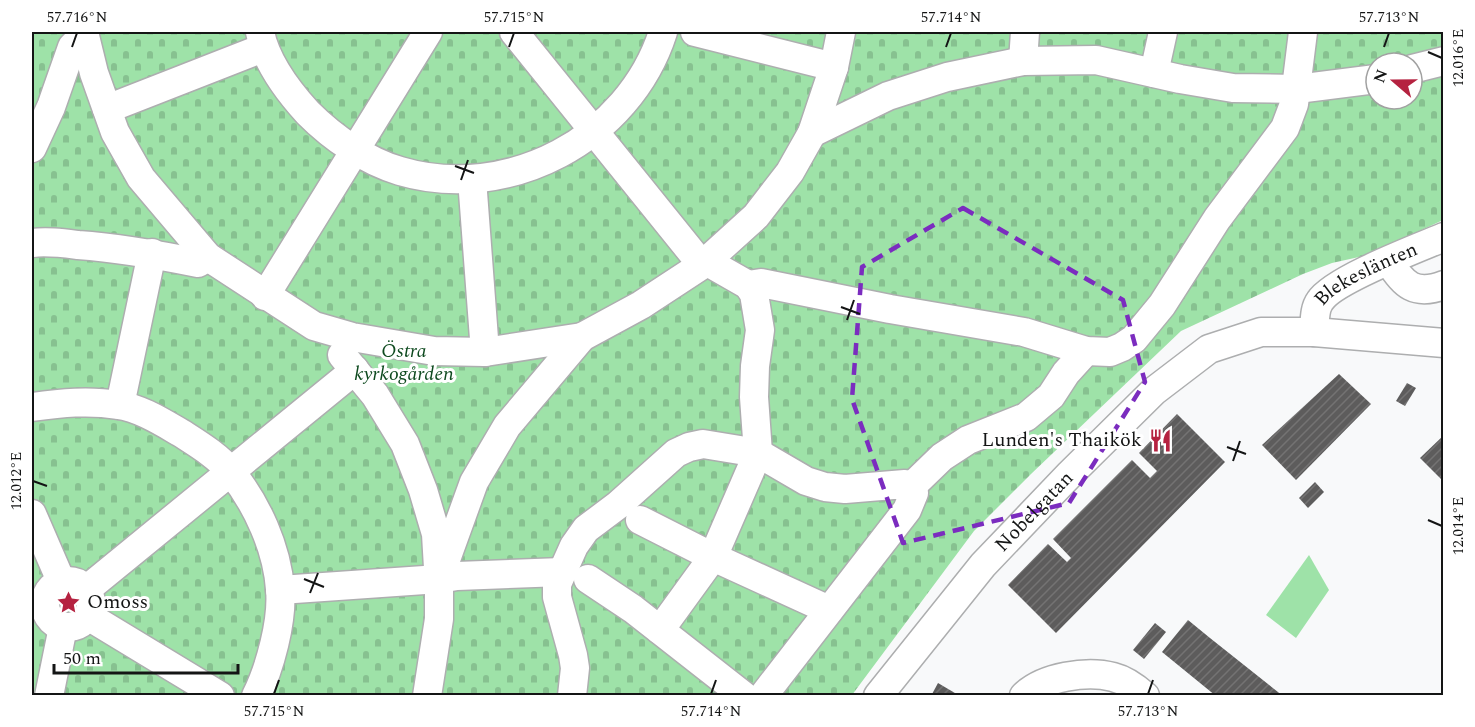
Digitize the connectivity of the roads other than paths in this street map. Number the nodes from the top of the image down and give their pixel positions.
1 (428, 32) edge
2 (514, 32) edge
3 (663, 32) edge
4 (694, 32) edge
5 (841, 32) edge
6 (1025, 32) edge
7 (1163, 32) edge
8 (1303, 32) edge
9 (84, 33) edge
10 (262, 40) edge
11 (1023, 61) junction
12 (1443, 61) edge
13 (1424, 66) edge
14 (834, 67) junction
15 (1154, 73) junction
16 (1364, 81) edge
17 (1297, 89) junction
18 (107, 109) junction
19 (595, 132) junction
20 (812, 133) junction
21 (32, 148) edge
22 (356, 150) junction
23 (472, 179) junction
24 (1443, 237) edge
25 (32, 243) edge
26 (152, 253) junction
27 (208, 257) junction
28 (1389, 261) junction
29 (704, 263) junction
30 (748, 285) junction
31 (1443, 285) edge
32 (265, 296) junction
33 (314, 326) junction
34 (1314, 332) junction
35 (582, 337) junction
36 (1443, 343) edge
37 (1086, 351) junction
38 (485, 352) junction
39 (355, 370) junction
40 (120, 405) junction
41 (32, 407) edge
42 (758, 453) junction
43 (231, 471) junction
44 (912, 486) junction
45 (32, 514) edge
46 (640, 520) dead end
47 (713, 557) junction
48 (575, 576) junction
49 (439, 579) junction
50 (280, 590) junction
51 (63, 605) edge
52 (829, 610) junction
53 (660, 630) junction
54 (49, 696) edge
55 (220, 696) edge
56 (256, 696) edge
57 (427, 696) edge
58 (572, 696) edge
59 (744, 696) edge
60 (763, 696) edge
61 (878, 696) edge
62 (1024, 696) edge
63 (1145, 696) edge

1 - 22 street
2 - 19 street
3 - 19 street
4 - 14 street
5 - 14 street
6 - 11 street
7 - 15 street
8 - 17 street
9 - 18 street
9 - 21 street
10 - 18 street
10 - 22 street
11 - 15 street
11 - 20 street
12 - 13 street
14 - 20 street
15 - 17 street
16 - 17 street
17 - 37 street
18 - 27 street
19 - 23 street
19 - 29 street
20 - 29 street
22 - 23 street
22 - 32 street
23 - 38 street
24 - 28 street, Blekeslänten
25 - 26 street
26 - 27 street
26 - 40 street
27 - 32 street
28 - 31 street
28 - 34 street, Blekeslänten
29 - 30 street
29 - 35 street
30 - 37 street
30 - 42 street
32 - 33 street
33 - 38 street
33 - 39 street
34 - 36 street, Nobelgatan
34 - 61 street, Nobelgatan
35 - 38 street
35 - 49 street
37 - 44 street
39 - 43 street
39 - 49 street
40 - 41 street
40 - 43 street
42 - 44 street
42 - 47 street
42 - 48 street
43 - 50 street
43 - 51 street
44 - 52 street
45 - 51 street
46 - 47 street
47 - 52 street
47 - 53 street
48 - 49 street
48 - 53 street
48 - 58 street
49 - 50 street
49 - 57 street
50 - 56 street
51 - 54 street
51 - 55 street
52 - 60 street
53 - 59 street
62 - 63 street

